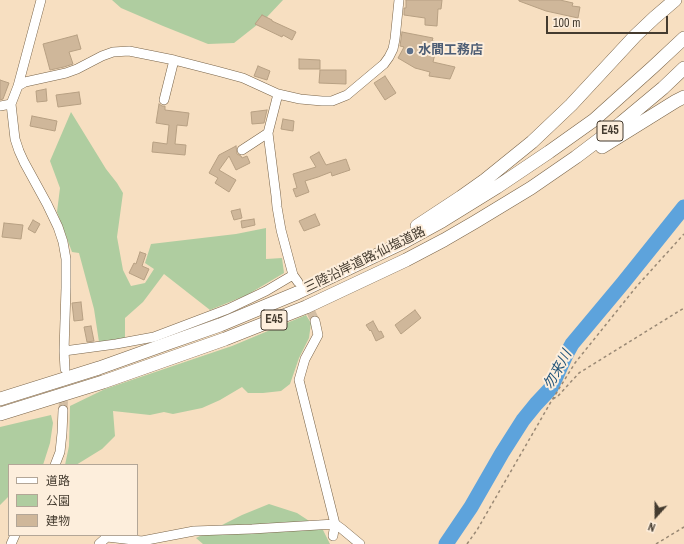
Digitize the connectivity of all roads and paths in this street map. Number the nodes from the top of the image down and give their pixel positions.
1 (41, 0) edge
2 (399, 0) edge
3 (674, 0) edge
4 (684, 38) edge
5 (174, 60) junction
6 (684, 68) edge
7 (18, 86) junction
8 (278, 94) junction
9 (684, 97) edge
10 (164, 100) dead end
11 (11, 104) junction
12 (0, 106) edge
13 (268, 133) junction
14 (242, 150) dead end
15 (531, 188) junction
16 (684, 234) edge
17 (351, 267) junction
18 (684, 308) edge
19 (315, 321) tunnel mouth
20 (64, 351) junction
21 (65, 369) tunnel mouth
22 (0, 399) edge
23 (552, 400) junction
24 (63, 410) tunnel mouth
25 (0, 414) edge
26 (55, 464) edge
27 (335, 524) junction
28 (684, 527) edge
29 (333, 536) dead end
30 (99, 544) edge
31 (360, 544) edge
32 (467, 544) edge
33 (656, 544) edge

1 - 7 street
2 - 8 street
3 - 17 highway
4 - 17 highway, 三陸沿岸道路;仙塩道路 / E45
5 - 7 street
5 - 8 street
5 - 10 street
6 - 15 highway, 三陸沿岸道路;仙塩道路 / E45
7 - 11 street
8 - 13 street
9 - 15 highway
11 - 12 street
11 - 20 street
13 - 14 street
13 - 20 street
15 - 25 highway, 三陸沿岸道路;仙塩道路 / E45
16 - 23 path
17 - 22 highway, 三陸沿岸道路;仙塩道路 / E45
18 - 23 path
19 - 27 street
20 - 21 street
23 - 32 path
24 - 26 street
27 - 29 street
27 - 30 street
27 - 31 street
28 - 33 path

